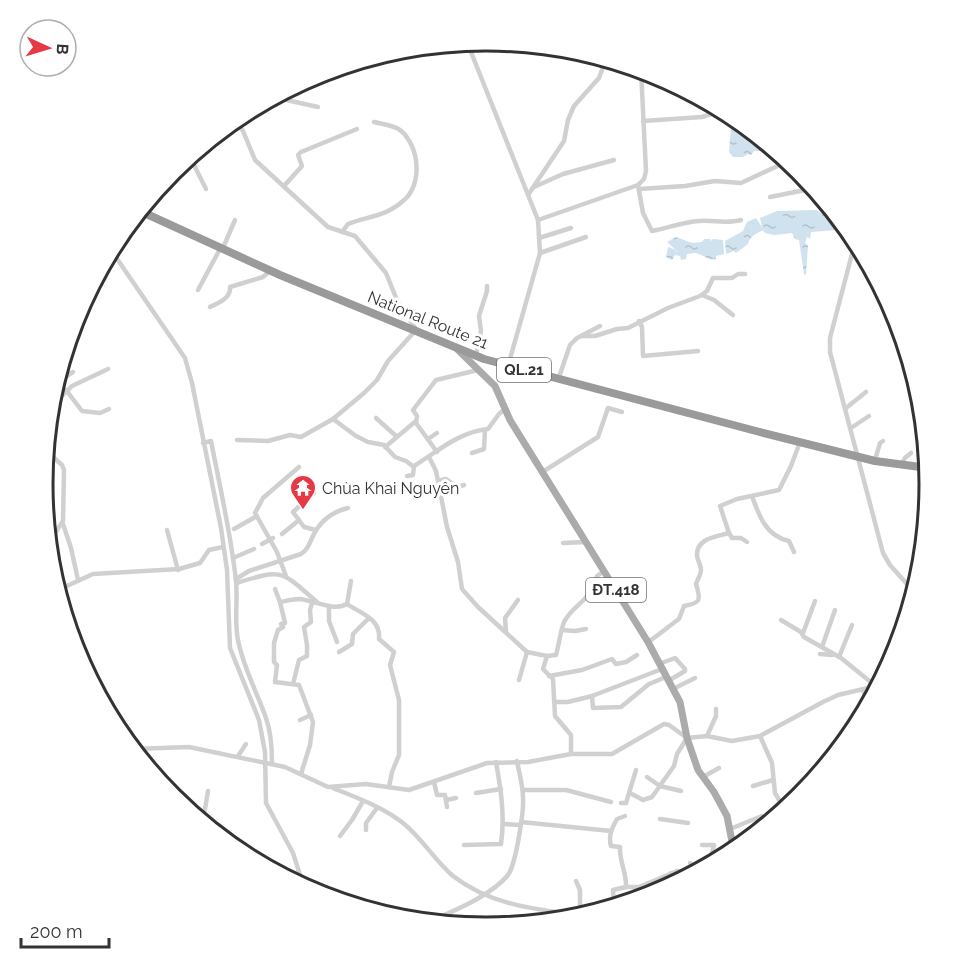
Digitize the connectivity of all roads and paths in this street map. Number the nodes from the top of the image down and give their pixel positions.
1 (471, 52) edge
2 (603, 67) edge
3 (641, 80) edge
4 (287, 100) edge
5 (318, 107) dead end
6 (711, 114) edge
7 (643, 121) junction
8 (374, 122) dead end
9 (240, 128) edge
10 (357, 129) dead end
11 (614, 160) dead end
12 (193, 165) edge
13 (780, 165) edge
14 (284, 186) junction
15 (534, 187) junction
16 (639, 187) junction
17 (206, 189) dead end
18 (804, 190) edge
19 (528, 195) junction
20 (770, 197) dead end
21 (148, 214) edge
22 (235, 220) dead end
23 (538, 220) junction
24 (741, 220) dead end
25 (572, 228) dead end
26 (342, 232) junction
27 (586, 237) dead end
28 (539, 238) junction
29 (222, 248) junction
30 (540, 253) junction
31 (853, 254) edge
32 (117, 259) edge
33 (271, 270) junction
34 (745, 274) dead end
35 (487, 286) dead end
36 (198, 290) dead end
37 (702, 295) junction
38 (210, 307) dead end
39 (733, 315) dead end
40 (639, 321) junction
41 (600, 326) dead end
42 (418, 332) junction
43 (581, 336) junction
44 (457, 349) junction
45 (698, 351) dead end
46 (476, 356) junction
47 (508, 366) junction
48 (108, 369) dead end
49 (478, 370) junction
50 (73, 372) dead end
51 (67, 376) edge
52 (558, 380) junction
53 (66, 390) junction
54 (866, 392) dead end
55 (63, 395) edge
56 (846, 408) junction
57 (109, 409) dead end
58 (505, 410) junction
59 (622, 412) dead end
60 (869, 416) dead end
61 (376, 418) dead end
62 (333, 419) junction
63 (416, 421) junction
64 (851, 428) junction
65 (485, 430) junction
66 (437, 433) dead end
67 (396, 436) junction
68 (428, 439) junction
69 (237, 440) dead end
70 (883, 441) dead end
71 (800, 442) junction
72 (204, 443) junction
73 (385, 447) junction
74 (437, 452) junction
75 (472, 453) dead end
76 (911, 453) dead end
77 (858, 456) junction
78 (429, 457) junction
79 (54, 458) edge
80 (875, 461) junction
81 (901, 465) junction
82 (299, 467) dead end
83 (414, 467) junction
84 (919, 467) edge
85 (544, 471) junction
86 (407, 476) dead end
87 (438, 481) junction
88 (464, 485) dead end
89 (314, 493) dead end
90 (752, 496) junction
91 (348, 508) dead end
92 (257, 516) junction
93 (299, 520) junction
94 (63, 524) junction
95 (234, 529) dead end
96 (167, 530) dead end
97 (316, 530) junction
98 (56, 533) edge
99 (729, 533) junction
100 (282, 534) dead end
101 (271, 539) junction
102 (585, 542) junction
103 (747, 542) dead end
104 (563, 543) dead end
105 (262, 544) dead end
106 (223, 547) junction
107 (254, 549) dead end
108 (794, 552) dead end
109 (233, 558) junction
110 (280, 560) junction
111 (178, 570) junction
112 (603, 571) junction
113 (286, 576) junction
114 (78, 580) junction
115 (228, 581) junction
116 (236, 581) junction
117 (351, 581) dead end
118 (908, 584) edge
119 (66, 586) edge
120 (275, 589) dead end
121 (518, 600) dead end
122 (815, 601) dead end
123 (280, 602) junction
124 (317, 602) junction
125 (347, 604) junction
126 (329, 606) junction
127 (835, 610) dead end
128 (369, 618) junction
129 (781, 620) dead end
130 (854, 622) dead end
131 (586, 629) dead end
132 (562, 630) junction
133 (506, 632) junction
134 (803, 633) junction
135 (337, 642) dead end
136 (648, 642) junction
137 (822, 647) junction
138 (339, 652) dead end
139 (527, 652) junction
140 (820, 654) dead end
141 (547, 656) junction
142 (637, 656) dead end
143 (837, 656) junction
144 (661, 667) junction
145 (549, 676) junction
146 (695, 678) dead end
147 (667, 679) junction
148 (519, 680) dead end
149 (873, 681) edge
150 (292, 684) junction
151 (869, 686) edge
152 (673, 689) junction
153 (862, 690) junction
154 (864, 695) edge
155 (592, 696) junction
156 (555, 702) junction
157 (716, 710) dead end
158 (310, 716) junction
159 (300, 720) dead end
160 (707, 736) junction
161 (760, 736) junction
162 (687, 738) junction
163 (246, 744) dead end
164 (143, 748) edge
165 (571, 754) junction
166 (238, 756) junction
167 (517, 761) junction
168 (496, 762) junction
169 (268, 763) junction
170 (719, 768) dead end
171 (636, 770) dead end
172 (301, 774) junction
173 (646, 777) dead end
174 (703, 777) junction
175 (773, 780) junction
176 (434, 782) junction
177 (660, 786) junction
178 (753, 786) dead end
179 (332, 787) junction
180 (389, 787) junction
181 (501, 789) junction
182 (208, 790) dead end
183 (523, 790) junction
184 (681, 791) dead end
185 (476, 793) dead end
186 (630, 793) junction
187 (456, 798) dead end
188 (446, 800) junction
189 (363, 801) junction
190 (610, 802) dead end
191 (780, 802) edge
192 (621, 803) dead end
193 (447, 807) dead end
194 (377, 808) junction
195 (204, 813) edge
196 (625, 816) dead end
197 (762, 816) dead end
198 (660, 819) dead end
199 (688, 823) dead end
200 (504, 824) junction
201 (520, 824) junction
202 (730, 829) junction
203 (366, 830) dead end
204 (611, 831) junction
205 (340, 836) dead end
206 (732, 841) edge
207 (702, 844) dead end
208 (464, 845) dead end
209 (712, 853) edge
210 (680, 871) edge
211 (671, 873) joint
212 (301, 875) edge
213 (576, 880) dead end
214 (626, 887) junction
215 (484, 894) junction
216 (613, 898) edge
217 (581, 907) edge
218 (546, 913) edge
219 (446, 915) edge

1 - 19 street
2 - 15 street
3 - 7 street
4 - 5 street
6 - 7 street
7 - 16 street
8 - 26 street
9 - 14 street
10 - 14 street
11 - 15 street
12 - 17 street
13 - 16 street
14 - 26 street
15 - 19 street
16 - 23 street
16 - 24 street
18 - 20 street
19 - 23 street
21 - 29 highway, National Route 21 / QL.21
22 - 29 street
23 - 28 street
25 - 28 street
26 - 42 street
27 - 30 street
28 - 30 street
29 - 33 highway, National Route 21 / QL.21
29 - 36 street
30 - 47 street
31 - 56 street
32 - 72 street
33 - 38 street
33 - 42 highway, National Route 21 / QL.21
34 - 37 street
35 - 46 street
37 - 39 street
37 - 40 street
40 - 43 street
40 - 45 street
41 - 43 street
42 - 44 highway, National Route 21 / QL.21
42 - 62 street
43 - 52 street
44 - 46 highway, National Route 21 / QL.21
44 - 49 main road, ĐT.418
46 - 47 highway, National Route 21 / QL.21
47 - 52 highway, National Route 21 / QL.21
48 - 53 street
49 - 58 main road, ĐT.418
49 - 63 street
50 - 51 street
52 - 71 highway, National Route 21 / QL.21
53 - 55 street
53 - 57 street
54 - 56 street
56 - 64 street
58 - 65 street
58 - 85 main road, ĐT.418
59 - 85 street
60 - 64 street
61 - 67 street
62 - 69 street
62 - 73 street
63 - 67 street
63 - 68 street
64 - 77 street
65 - 74 street
65 - 75 street
66 - 68 street
67 - 73 street
68 - 74 street
70 - 80 street
71 - 77 highway, National Route 21 / QL.21
71 - 90 street
72 - 106 street
72 - 109 street
73 - 83 street
74 - 78 street
76 - 81 street
77 - 80 highway, National Route 21 / QL.21
77 - 118 street
78 - 83 street
78 - 87 street
79 - 94 street
80 - 81 highway, National Route 21 / QL.21
81 - 84 highway, National Route 21 / QL.21
82 - 92 street
83 - 86 street
85 - 102 main road, ĐT.418
87 - 88 street
87 - 133 street
89 - 93 street
90 - 99 street
90 - 108 street
91 - 97 street
92 - 95 street
92 - 101 street
93 - 97 street
93 - 100 street
94 - 98 street
94 - 114 street
96 - 111 street
97 - 110 street
99 - 103 street
99 - 136 street
101 - 105 street
101 - 110 street
102 - 104 street
102 - 112 main road, ĐT.418
106 - 111 street
106 - 115 street
107 - 109 street
109 - 116 street
110 - 113 street
110 - 116 street
111 - 114 street
112 - 132 street
112 - 136 main road, ĐT.418
113 - 116 street
113 - 124 street
114 - 119 street
115 - 116 street
115 - 169 street
116 - 169 street
117 - 125 street
120 - 123 street
121 - 133 street
122 - 134 street
123 - 124 street
123 - 150 street
124 - 126 street
124 - 150 street
125 - 126 street
125 - 128 street
126 - 135 street
127 - 137 street
128 - 138 street
128 - 180 street
129 - 134 street
130 - 143 street
131 - 132 street
132 - 141 street
133 - 139 street
134 - 137 street
136 - 144 main road, ĐT.418
137 - 143 street
139 - 141 street
139 - 148 street
140 - 143 street
141 - 145 street
142 - 145 street
143 - 149 street
144 - 147 main road, ĐT.418
144 - 147 street
144 - 155 street
145 - 156 street
146 - 152 street
147 - 152 main road, ĐT.418
147 - 155 street
150 - 158 street
151 - 153 street
152 - 162 main road, ĐT.418
153 - 154 street
153 - 161 street
155 - 156 street
156 - 165 street
157 - 160 street
158 - 159 street
158 - 172 street
160 - 161 street
160 - 162 street
161 - 175 street
162 - 165 street
162 - 174 main road, ĐT.418
162 - 177 street
163 - 166 street
164 - 166 street
165 - 167 street
166 - 169 street
167 - 168 street
167 - 183 street
168 - 176 street
168 - 181 street
169 - 172 street
169 - 212 street
170 - 174 street
171 - 186 street
172 - 179 street
173 - 177 street
174 - 202 main road, ĐT.418
175 - 178 street
175 - 191 street
176 - 180 street
176 - 188 street
177 - 184 street
177 - 186 street
179 - 180 street
179 - 189 street
181 - 185 street
181 - 200 street
182 - 195 street
183 - 190 street
183 - 201 street
186 - 192 street
187 - 188 street
188 - 193 street
189 - 194 street
189 - 205 street
194 - 203 street
194 - 215 street
196 - 204 street
197 - 202 street
198 - 199 street
200 - 201 street
200 - 208 street
201 - 204 street
201 - 215 street
202 - 206 main road, ĐT.418
204 - 214 street
207 - 209 street
210 - 211 street
211 - 214 street
213 - 217 street
214 - 216 street
215 - 218 street
215 - 219 street

